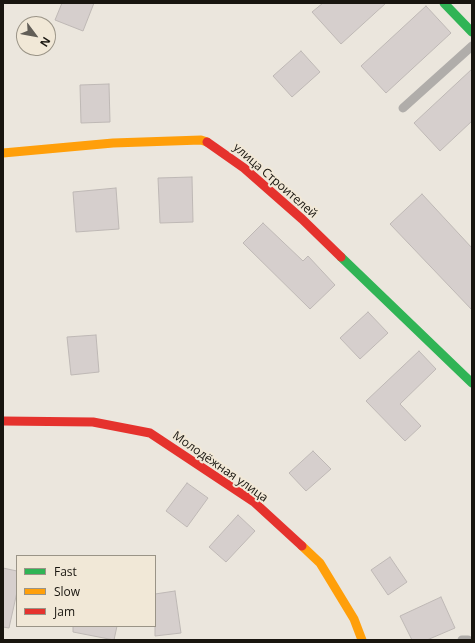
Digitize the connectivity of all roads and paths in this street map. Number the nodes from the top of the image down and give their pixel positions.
1 (444, 3) edge
2 (472, 32) edge
3 (472, 46) edge
4 (403, 108) dead end
5 (3, 152) edge
6 (472, 383) edge
7 (3, 421) edge
8 (362, 640) edge
9 (462, 640) edge
10 (468, 640) edge

1 - 2 street
3 - 4 lane
5 - 6 street, улица Строителей
7 - 8 street, Молодёжная улица
9 - 10 lane

